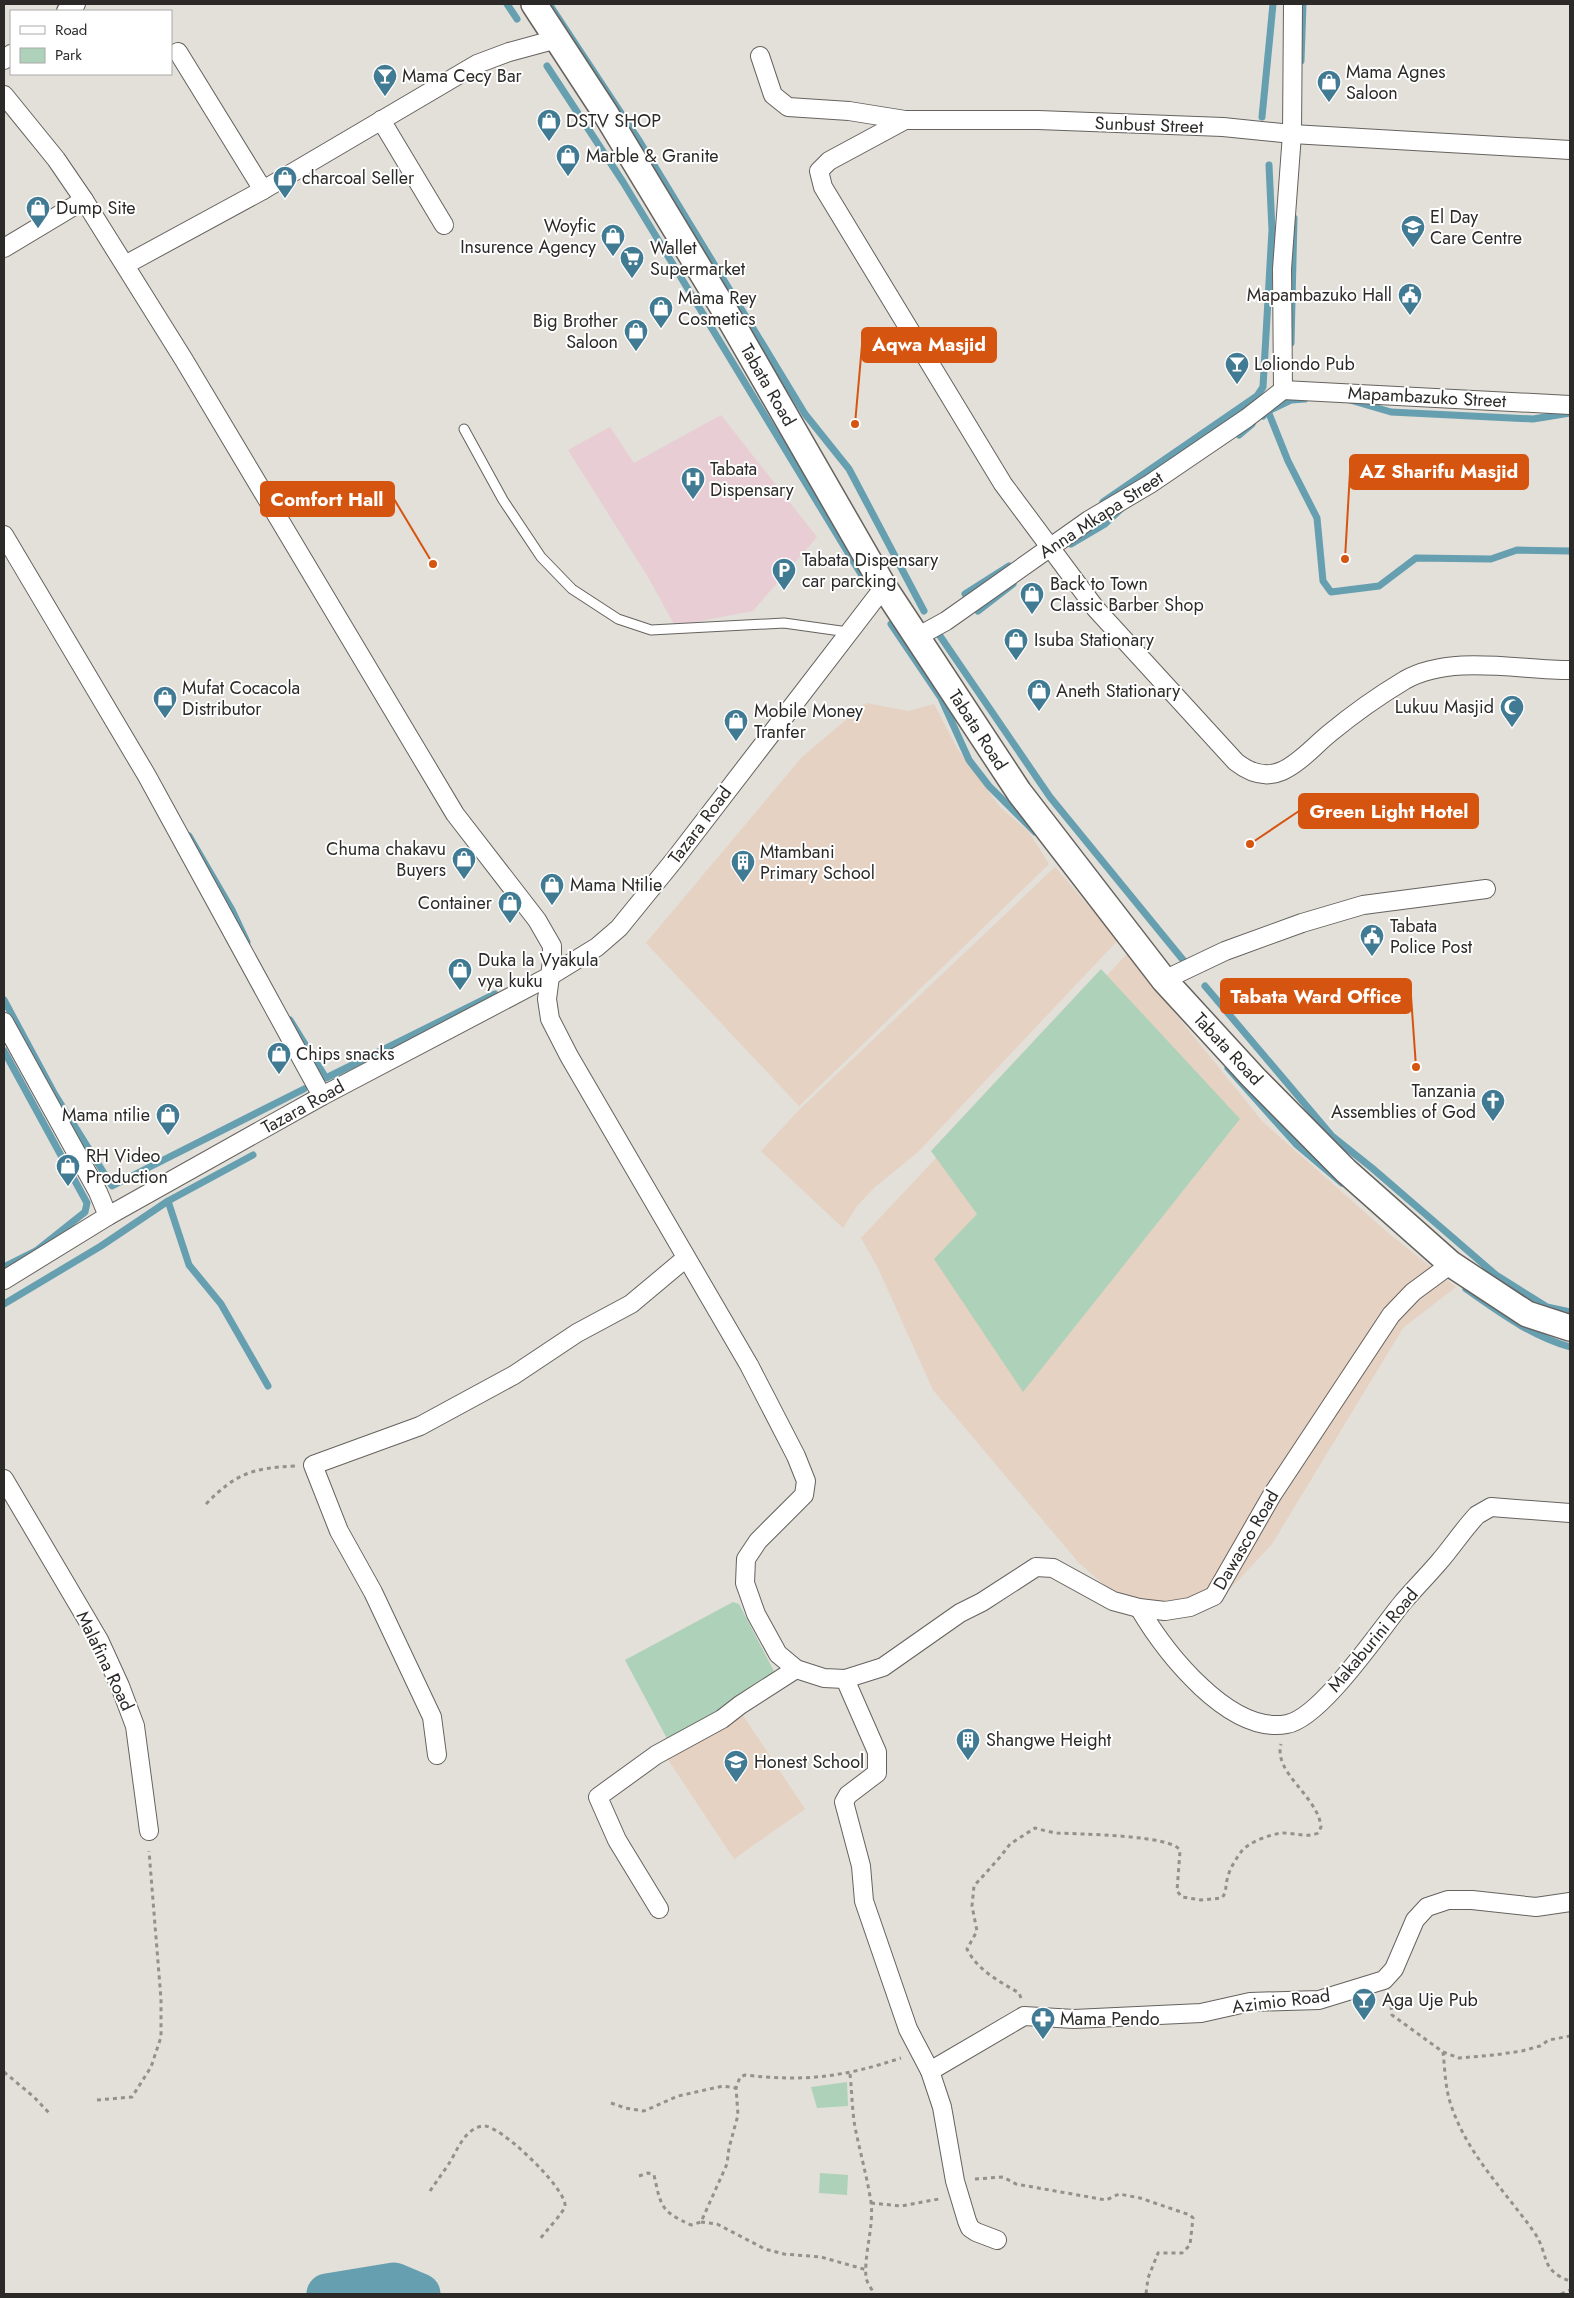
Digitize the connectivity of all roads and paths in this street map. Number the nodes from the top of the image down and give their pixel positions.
1 (534, 4) edge
2 (1293, 4) edge
3 (557, 39) junction
4 (178, 52) dead end
5 (760, 56) dead end
6 (4, 95) edge
7 (381, 120) junction
8 (905, 120) junction
9 (1292, 134) junction
10 (1570, 150) edge
11 (263, 190) junction
12 (84, 200) junction
13 (444, 225) dead end
14 (4, 248) edge
15 (125, 265) junction
16 (1283, 390) junction
17 (1570, 404) edge
18 (464, 429) dead end
19 (4, 535) edge
20 (1050, 548) junction
21 (884, 587) junction
22 (848, 632) junction
23 (917, 637) junction
24 (1570, 670) edge
25 (1486, 890) dead end
26 (550, 976) junction
27 (1164, 980) junction
28 (4, 1022) edge
29 (322, 1096) junction
30 (108, 1216) junction
31 (686, 1258) junction
32 (1451, 1264) junction
33 (4, 1280) edge
34 (1570, 1328) edge
35 (313, 1465) junction
36 (4, 1479) edge
37 (206, 1504) dead end
38 (1570, 1513) edge
39 (1139, 1608) junction
40 (796, 1670) junction
41 (845, 1679) junction
42 (1288, 1724) junction
43 (437, 1755) dead end
44 (149, 1831) joint
45 (1570, 1902) edge
46 (660, 1909) dead end
47 (1384, 1980) junction
48 (1024, 2016) junction
49 (1570, 2036) edge
50 (920, 2052) junction
51 (1444, 2052) junction
52 (4, 2072) edge
53 (930, 2072) junction
54 (850, 2074) junction
55 (736, 2088) junction
56 (97, 2100) dead end
57 (611, 2103) dead end
58 (50, 2114) dead end
59 (639, 2176) dead end
60 (955, 2181) junction
61 (430, 2191) dead end
62 (961, 2198) junction
63 (871, 2204) junction
64 (701, 2222) junction
65 (540, 2239) dead end
66 (997, 2240) dead end
67 (867, 2270) junction
68 (1570, 2281) edge
69 (1570, 2290) edge
70 (874, 2294) edge
71 (1146, 2294) edge
72 (1561, 2294) edge

1 - 3 main road, Tabata Road
2 - 9 street
3 - 7 street
3 - 21 main road, Tabata Road
4 - 11 street
5 - 8 street, Sunbust Street
6 - 12 street
7 - 11 street
7 - 13 street
8 - 9 street, Sunbust Street
8 - 20 street
9 - 10 street, Sunbust Street
9 - 16 street
11 - 15 street
12 - 14 street
12 - 15 street
15 - 26 street
16 - 17 street, Mapambazuko Street
16 - 20 street, Anna Mkapa Street
18 - 22 lane
19 - 29 street
20 - 23 street, Anna Mkapa Street
20 - 24 street
21 - 22 street, Tazara Road
21 - 23 main road, Tabata Road
22 - 26 street, Tazara Road
23 - 27 main road, Tabata Road
25 - 27 street
26 - 29 street, Tazara Road
26 - 31 street
27 - 32 main road, Tabata Road
28 - 30 street
29 - 30 street, Tazara Road
30 - 33 street, Tazara Road
31 - 35 street
31 - 40 street
32 - 34 main road, Tabata Road
32 - 39 street, Dawasco Road
35 - 37 path
35 - 43 street
36 - 44 street, Malafina Road
38 - 42 street, Makaburini Road
39 - 41 street, Dawasco Road
39 - 42 street
40 - 41 street, Dawasco Road
40 - 46 street
41 - 50 street
42 - 48 path
44 - 56 path
45 - 47 street
47 - 48 street, Azimio Road
47 - 51 path
48 - 53 street
49 - 51 path
50 - 53 street
50 - 54 path
51 - 68 path
52 - 58 path
53 - 60 street
54 - 55 path
54 - 63 path
55 - 57 path
55 - 64 path
59 - 64 path
60 - 62 street
60 - 71 path
61 - 65 path
62 - 63 path
62 - 66 street
63 - 67 path
64 - 67 path
67 - 70 path
69 - 72 path

